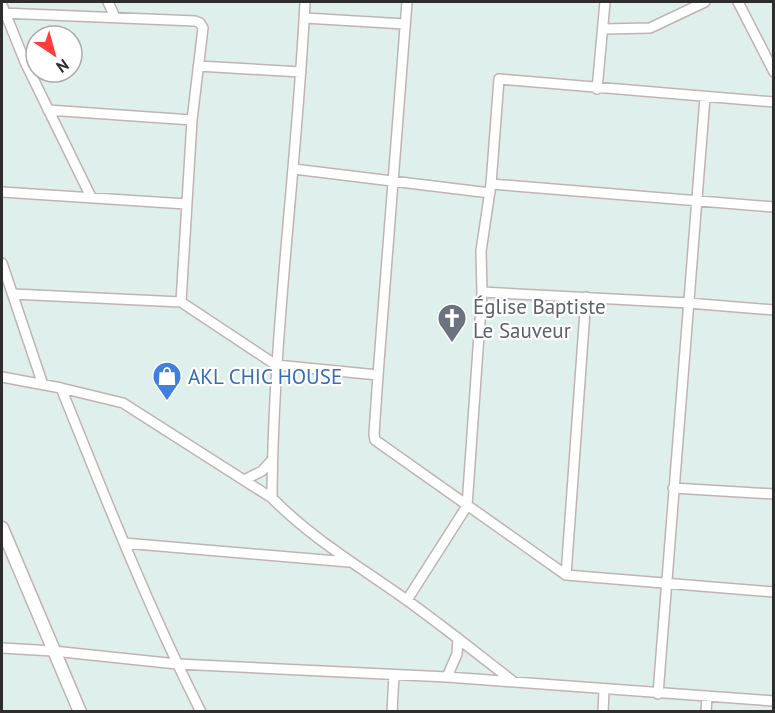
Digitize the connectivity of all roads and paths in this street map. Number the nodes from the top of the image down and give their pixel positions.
1 (108, 2) edge
2 (305, 2) edge
3 (407, 2) edge
4 (605, 2) edge
5 (705, 2) edge
6 (738, 2) edge
7 (2, 10) edge
8 (115, 17) junction
9 (305, 18) junction
10 (405, 24) junction
11 (603, 29) junction
12 (198, 66) junction
13 (301, 72) junction
14 (774, 72) edge
15 (597, 88) junction
16 (705, 97) junction
17 (774, 102) edge
18 (48, 110) junction
19 (192, 120) junction
20 (294, 169) junction
21 (393, 182) junction
22 (490, 188) junction
23 (2, 192) edge
24 (91, 197) junction
25 (696, 202) junction
26 (186, 204) junction
27 (774, 207) edge
28 (2, 263) edge
29 (482, 292) junction
30 (13, 294) junction
31 (586, 297) junction
32 (181, 302) junction
33 (688, 303) junction
34 (774, 310) edge
35 (276, 365) junction
36 (378, 375) junction
37 (2, 377) edge
38 (43, 385) junction
39 (61, 388) junction
40 (272, 460) junction
41 (244, 480) junction
42 (673, 488) junction
43 (774, 494) edge
44 (272, 498) junction
45 (467, 506) junction
46 (2, 528) edge
47 (124, 543) junction
48 (350, 562) junction
49 (566, 575) junction
50 (666, 584) junction
51 (774, 592) edge
52 (407, 600) junction
53 (458, 638) junction
54 (2, 648) edge
55 (53, 651) junction
56 (177, 664) junction
57 (394, 675) junction
58 (447, 677) junction
59 (514, 682) junction
60 (604, 690) junction
61 (658, 694) junction
62 (707, 697) junction
63 (774, 701) edge
64 (80, 711) edge
65 (201, 711) edge
66 (392, 711) edge
67 (603, 711) edge
68 (706, 711) edge

1 - 8 street
2 - 9 street
3 - 10 street
4 - 11 street
5 - 11 street
6 - 14 street
7 - 8 street
7 - 18 street
8 - 12 street
9 - 10 street
9 - 13 street
10 - 21 street
11 - 15 street
12 - 13 street
12 - 19 street
13 - 20 street
15 - 16 street
15 - 22 street
16 - 17 street
16 - 25 street
18 - 19 street
18 - 24 street
19 - 26 street
20 - 21 street
20 - 35 street
21 - 22 street
21 - 36 street
22 - 25 street
22 - 29 street
23 - 24 street
24 - 26 street
25 - 27 street
25 - 33 street
26 - 32 street
28 - 30 street
29 - 31 street
29 - 45 street
30 - 32 street
30 - 38 street
31 - 33 street
31 - 49 street
32 - 35 street
33 - 34 street
33 - 42 street
35 - 36 street
35 - 40 street
36 - 45 street
37 - 38 street
38 - 39 street
39 - 41 street
39 - 47 street
40 - 41 street
40 - 44 street
41 - 44 street
42 - 43 street
42 - 50 street
44 - 48 street
45 - 49 street
45 - 52 street
46 - 55 street
47 - 48 street
47 - 56 street
48 - 52 street
49 - 50 street
50 - 51 street
50 - 61 street
52 - 53 street
53 - 58 street
53 - 59 street
54 - 55 street
55 - 56 street
55 - 64 street
56 - 57 street
56 - 65 street
57 - 58 street
57 - 66 street
58 - 59 street
59 - 60 street
60 - 61 street
60 - 67 street
61 - 62 street
62 - 63 street
62 - 68 street

